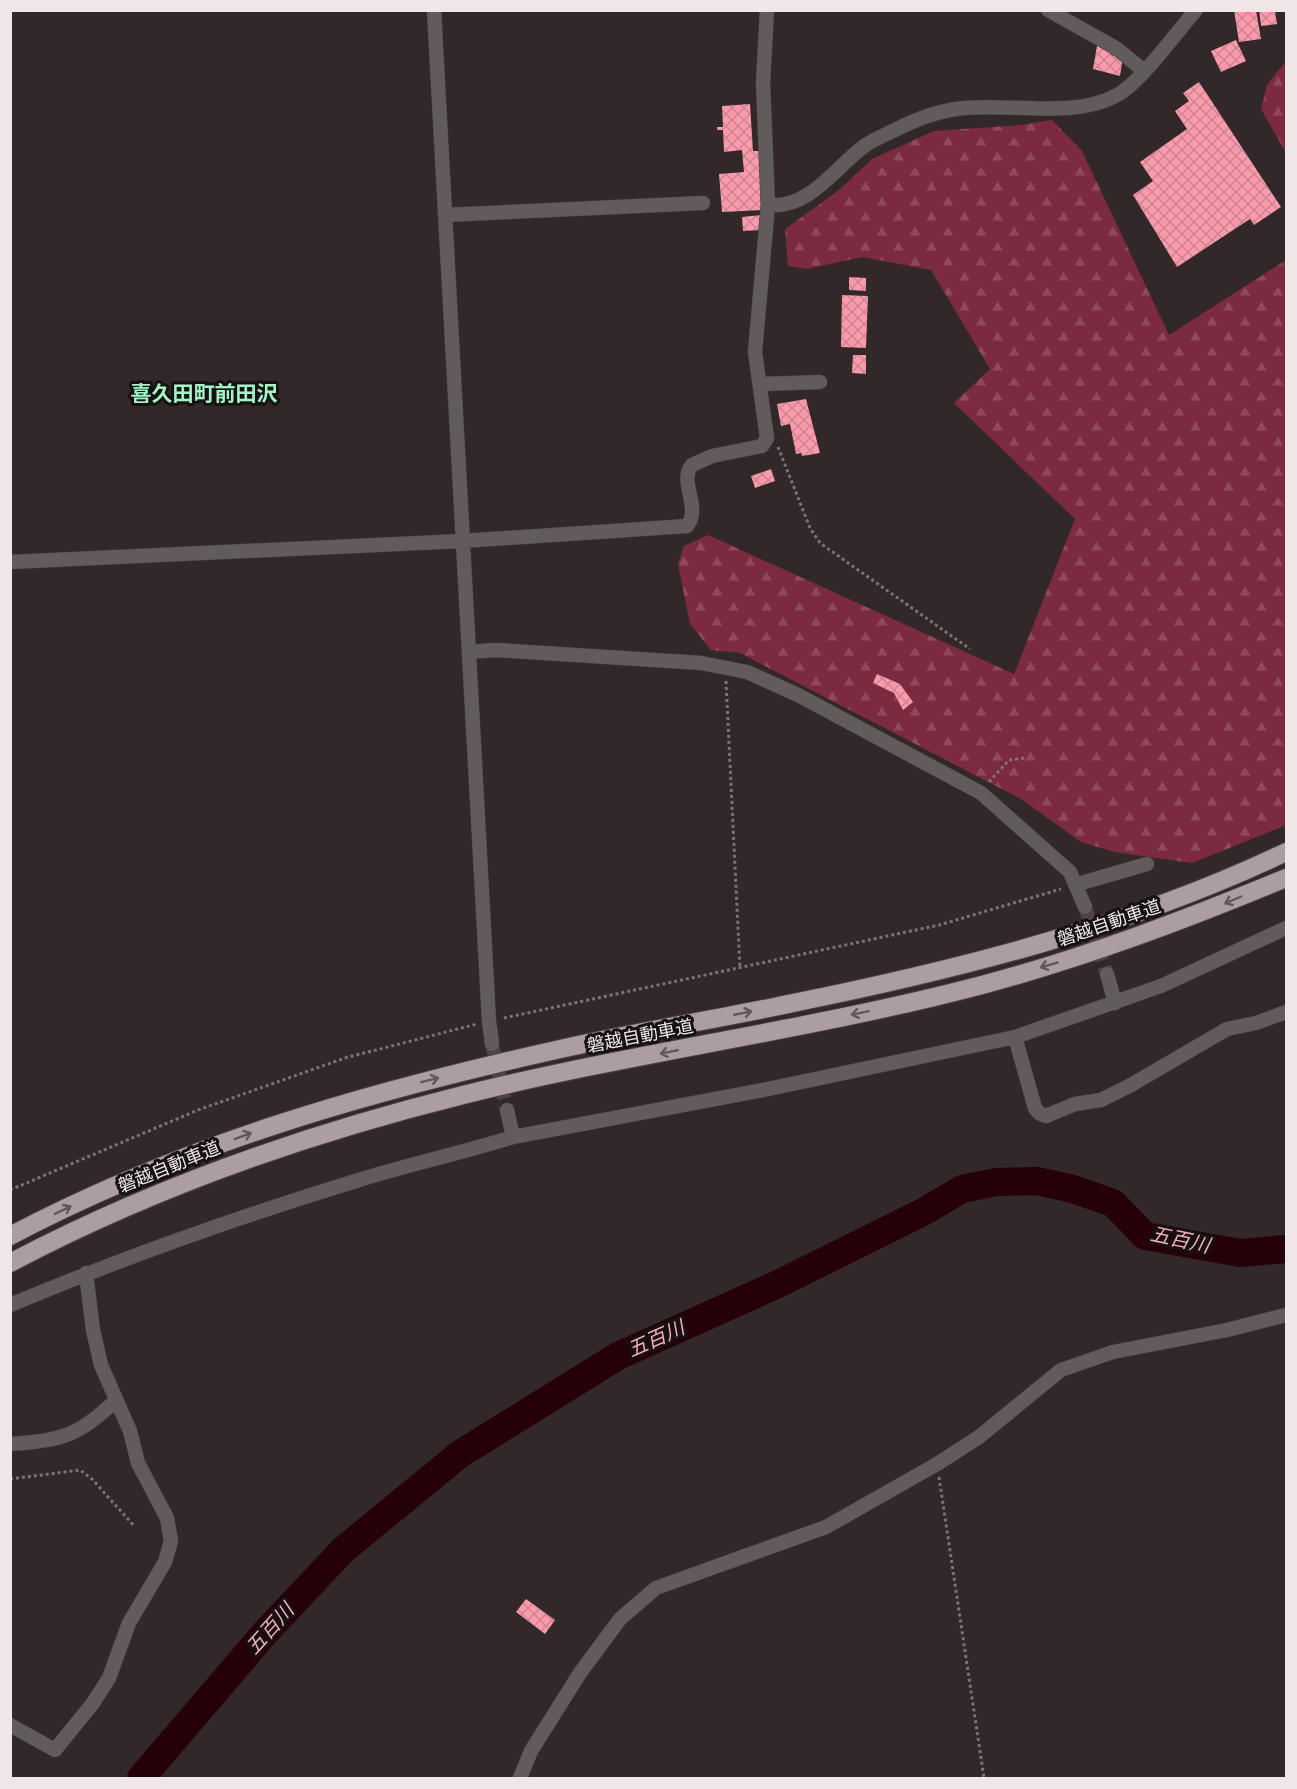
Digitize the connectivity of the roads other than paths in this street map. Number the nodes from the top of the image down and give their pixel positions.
1 (434, 10) edge
2 (767, 10) edge
3 (1048, 10) edge
4 (1196, 10) edge
5 (1143, 70) junction
6 (703, 203) dead end
7 (768, 205) junction
8 (445, 215) junction
9 (820, 382) dead end
10 (761, 384) junction
11 (462, 541) junction
12 (10, 562) edge
13 (469, 652) junction
14 (1287, 852) edge
15 (1147, 864) dead end
16 (1287, 878) edge
17 (1078, 884) junction
18 (1085, 907) tunnel mouth
19 (1287, 928) edge
20 (1107, 974) tunnel mouth
21 (1115, 1003) junction
22 (1287, 1012) edge
23 (1015, 1037) junction
24 (492, 1044) tunnel mouth
25 (507, 1110) tunnel mouth
26 (513, 1137) junction
27 (10, 1236) edge
28 (10, 1263) edge
29 (86, 1273) junction
30 (10, 1305) edge
31 (1287, 1315) edge
32 (115, 1401) junction
33 (10, 1444) edge
34 (10, 1725) edge
35 (520, 1779) edge

1 - 8 street
2 - 7 street
3 - 5 street
4 - 5 street
5 - 7 street
6 - 8 street
7 - 10 street
8 - 11 street
9 - 10 street
10 - 11 street
11 - 12 street
11 - 13 street
13 - 17 street
13 - 24 street
27 -> 14 highway, 磐越自動車道
15 - 17 street
16 -> 28 highway, 磐越自動車道
17 - 18 street
19 - 21 street
20 - 21 street
21 - 23 street
22 - 23 street
23 - 26 street
25 - 26 street
26 - 29 street
29 - 30 street
29 - 32 street
31 - 35 street
32 - 33 street
32 - 34 street

